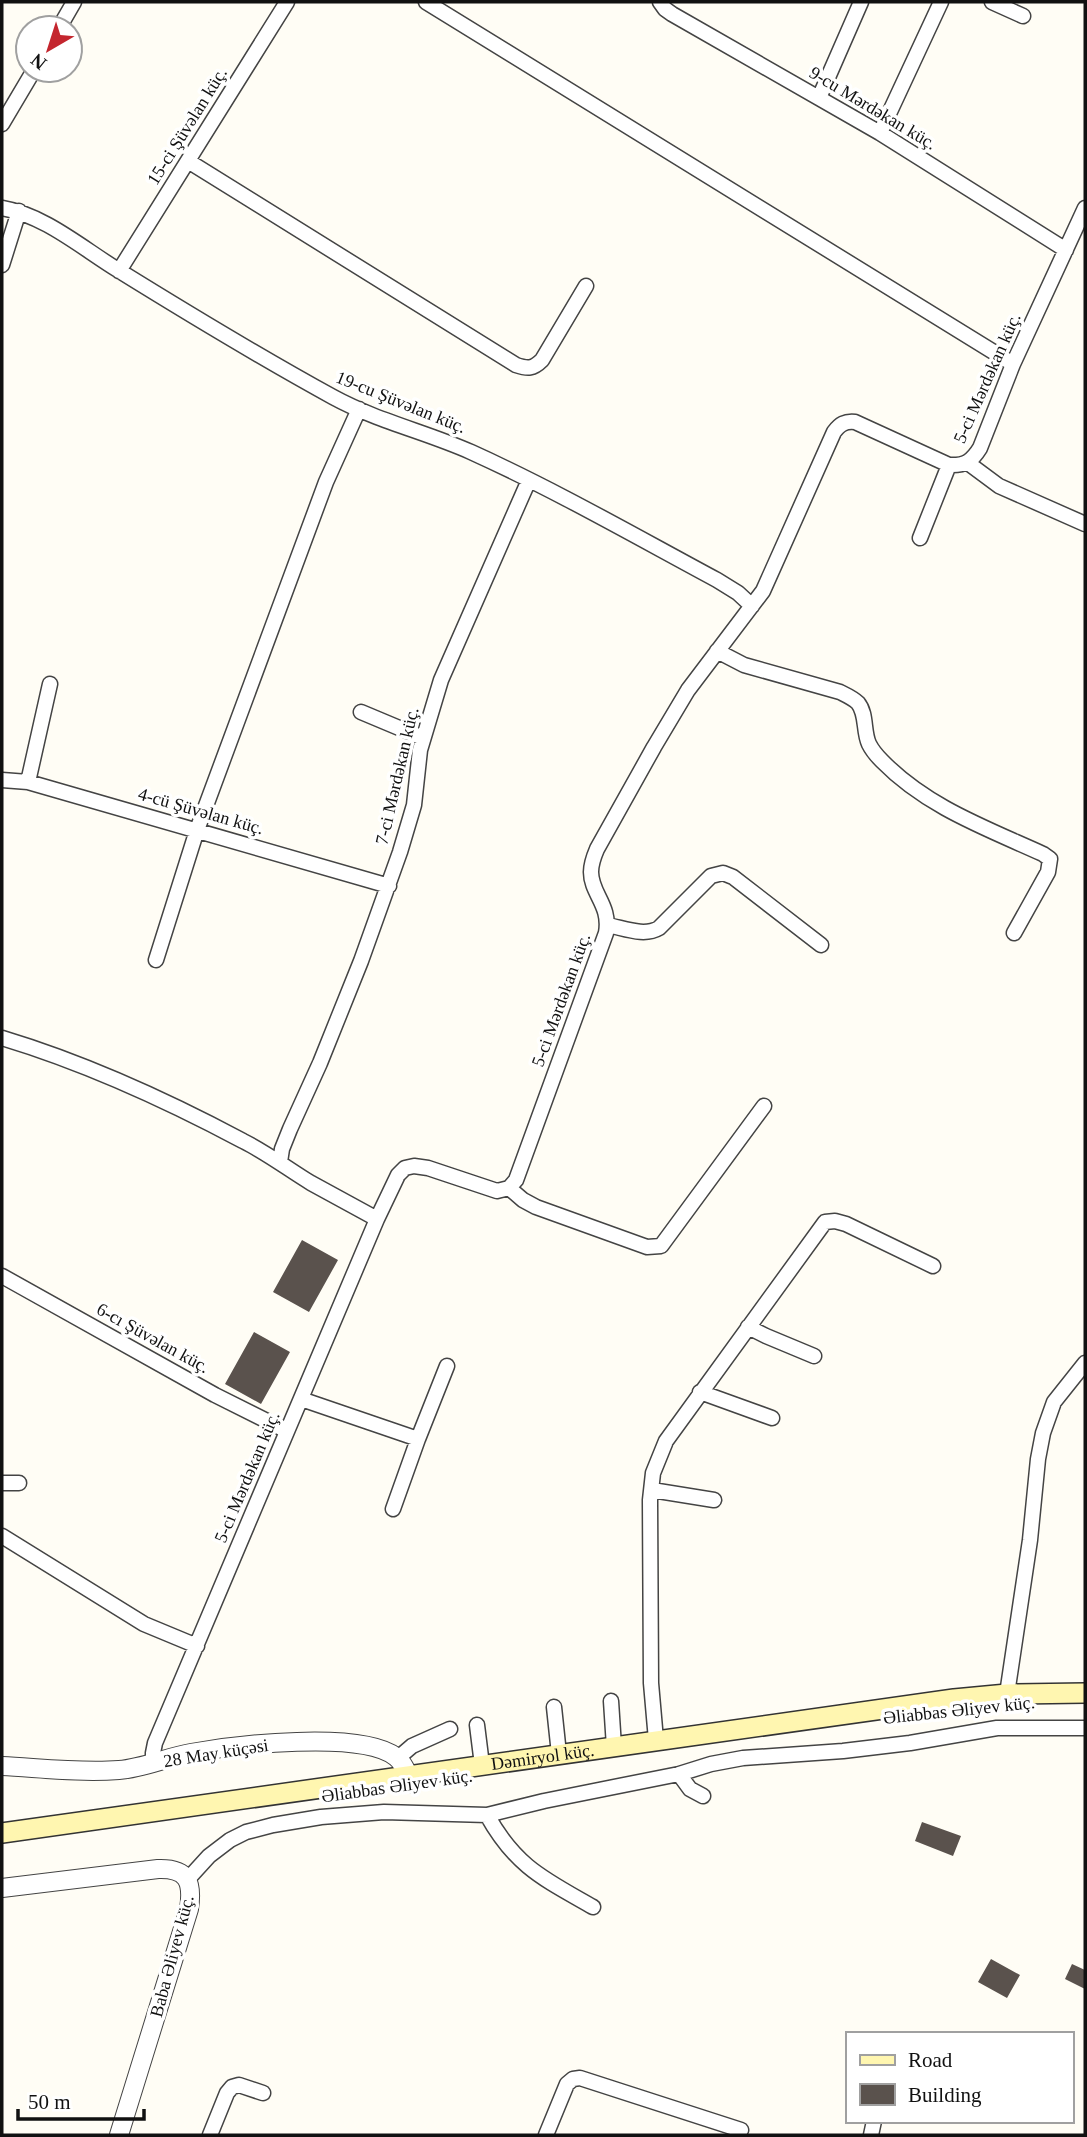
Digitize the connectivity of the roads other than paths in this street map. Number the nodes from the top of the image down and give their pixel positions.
1 (286, 2) edge
2 (426, 2) edge
3 (660, 2) edge
4 (861, 2) edge
5 (941, 2) edge
6 (992, 2) edge
7 (1023, 16) dead end
8 (26, 84) edge
9 (818, 97) junction
10 (2, 124) edge
11 (880, 133) junction
12 (188, 161) junction
13 (2, 208) edge
14 (1085, 208) edge
15 (19, 211) junction
16 (1066, 250) junction
17 (2, 265) edge
18 (119, 271) junction
19 (586, 286) dead end
20 (1013, 363) junction
21 (359, 409) junction
22 (968, 463) junction
23 (948, 465) junction
24 (529, 480) junction
25 (1085, 524) edge
26 (920, 538) dead end
27 (752, 606) junction
28 (718, 651) junction
29 (50, 684) dead end
30 (361, 712) dead end
31 (423, 738) junction
32 (2, 780) edge
33 (28, 782) junction
34 (197, 830) junction
35 (388, 886) junction
36 (607, 925) junction
37 (1014, 933) dead end
38 (821, 946) dead end
39 (156, 960) dead end
40 (2, 1038) edge
41 (764, 1106) dead end
42 (280, 1162) junction
43 (509, 1188) junction
44 (377, 1219) junction
45 (933, 1266) dead end
46 (2, 1276) edge
47 (748, 1327) junction
48 (814, 1356) dead end
49 (1085, 1363) edge
50 (447, 1366) dead end
51 (700, 1392) junction
52 (301, 1399) junction
53 (772, 1418) dead end
54 (287, 1431) junction
55 (418, 1438) junction
56 (2, 1483) edge
57 (19, 1483) dead end
58 (652, 1490) junction
59 (714, 1500) dead end
60 (393, 1509) dead end
61 (2, 1536) edge
62 (197, 1646) junction
63 (1085, 1693) edge
64 (1007, 1694) junction
65 (611, 1701) dead end
66 (1085, 1702) edge
67 (554, 1707) dead end
68 (477, 1725) dead end
69 (1085, 1728) edge
70 (450, 1730) dead end
71 (656, 1740) junction
72 (614, 1747) junction
73 (559, 1755) junction
74 (153, 1763) junction
75 (482, 1765) junction
76 (2, 1766) edge
77 (406, 1773) junction
78 (680, 1774) junction
79 (703, 1796) dead end
80 (488, 1815) junction
81 (2, 1833) edge
82 (2, 1842) edge
83 (188, 1879) junction
84 (2, 1888) edge
85 (593, 1907) dead end
86 (262, 2093) dead end
87 (741, 2130) dead end
88 (119, 2135) edge
89 (210, 2135) edge
90 (546, 2135) edge

1 - 12 street, 15-ci Şüvəlan küç.
2 - 20 street
3 - 9 street, 9-cu Mərdəkan küç.
4 - 9 street
5 - 11 street
6 - 7 street
8 - 10 street
9 - 11 street, 9-cu Mərdəkan küç.
11 - 16 street, 9-cu Mərdəkan küç.
12 - 18 street, 15-ci Şüvəlan küç.
12 - 19 street
13 - 15 street, 19-cu Şüvəlan küç.
14 - 16 street, 5-ci Mərdəkan küç.
15 - 17 street
15 - 18 street, 19-cu Şüvəlan küç.
16 - 20 street, 5-ci Mərdəkan küç.
18 - 21 street, 19-cu Şüvəlan küç.
20 - 22 street, 5-ci Mərdəkan küç.
21 - 24 street, 19-cu Şüvəlan küç.
21 - 34 street
22 - 23 street, 5-ci Mərdəkan küç.
22 - 25 street
23 - 26 street
23 - 27 street, 5-ci Mərdəkan küç.
24 - 27 street, 19-cu Şüvəlan küç.
24 - 31 street, 7-ci Mərdəkan küç.
27 - 28 street, 5-ci Mərdəkan küç.
28 - 36 street, 5-ci Mərdəkan küç.
28 - 37 street
29 - 33 street
30 - 31 street
31 - 35 street, 7-ci Mərdəkan küç.
32 - 33 street, 4-cü Şüvəlan küç.
33 - 34 street, 4-cü Şüvəlan küç.
34 - 35 street, 4-cü Şüvəlan küç.
34 - 39 street
35 - 42 street, 7-ci Mərdəkan küç.
36 - 38 street
36 - 43 street, 5-ci Mərdəkan küç.
40 - 42 street
41 - 43 street
42 - 44 street
43 - 44 street, 5-ci Mərdəkan küç.
44 - 52 street, 5-ci Mərdəkan küç.
45 - 47 street
46 - 54 street, 6-cı Şüvəlan küç.
47 - 48 street
47 - 51 street
49 - 64 street
50 - 55 street
51 - 53 street
51 - 58 street
52 - 54 street, 5-ci Mərdəkan küç.
52 - 55 street
54 - 62 street, 5-ci Mərdəkan küç.
55 - 60 street
56 - 57 street
58 - 59 street
58 - 71 street
61 - 62 street
62 - 74 street, 5-ci Mərdəkan küç.
63 - 64 main road, Dəmiryol küç.
64 - 71 main road, Dəmiryol küç.
65 - 72 street
66 - 77 main road, Əliabbas Əliyev küç.
67 - 73 street
68 - 75 street
69 - 78 street
70 - 77 street
71 - 72 main road, Dəmiryol küç.
72 - 73 main road, Dəmiryol küç.
73 - 75 main road, Dəmiryol küç.
74 - 76 street, 28 May küçəsi
74 - 77 street, 28 May küçəsi
75 - 77 main road, Dəmiryol küç.
77 - 81 main road, Dəmiryol küç.
77 - 82 main road, Əliabbas Əliyev küç.
78 - 79 street
78 - 80 street
80 - 83 street
80 - 85 street
83 - 84 street, Baba Əliyev küç.
83 - 88 street, Baba Əliyev küç.
86 - 89 street
87 - 90 street

